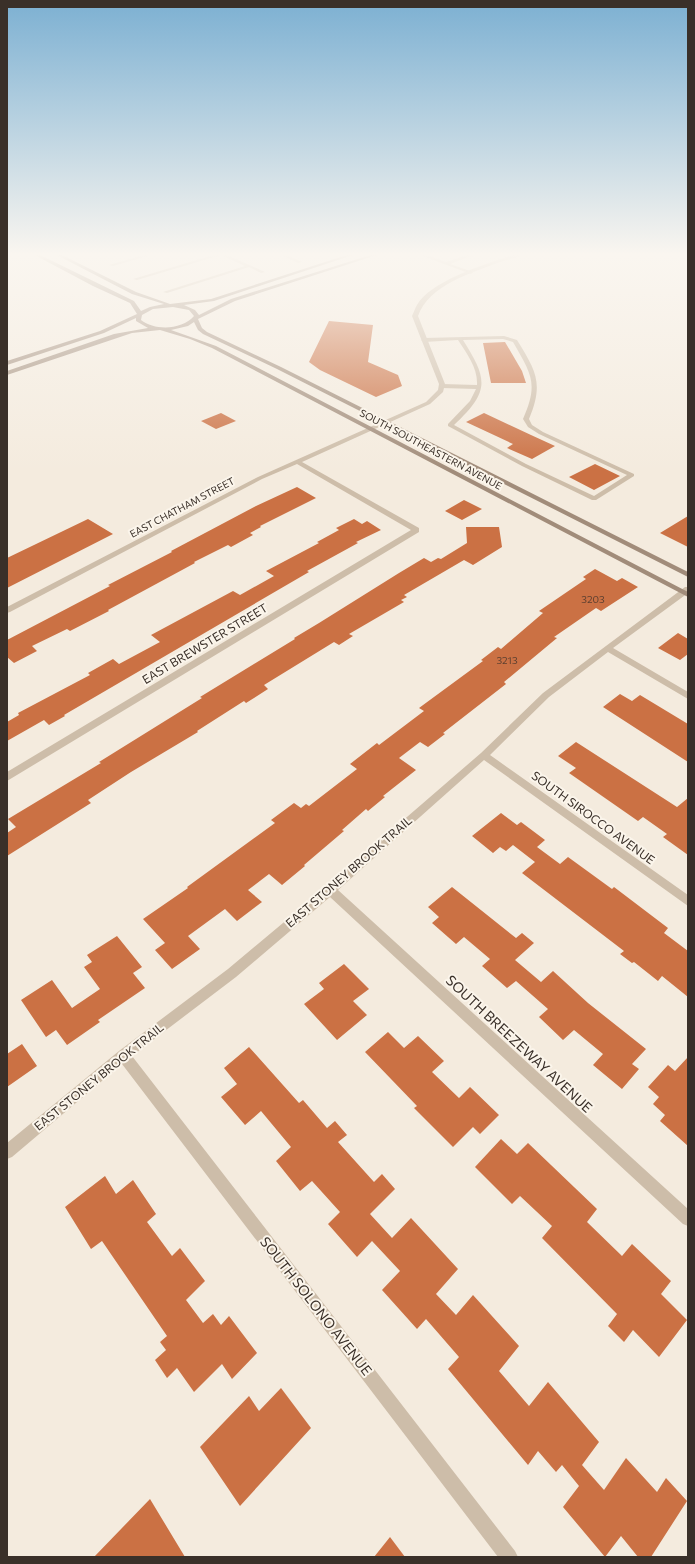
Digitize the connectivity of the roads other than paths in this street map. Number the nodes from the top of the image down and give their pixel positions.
1 (117, 325) edge
2 (143, 325) edge
3 (184, 325) edge
4 (199, 325) edge
5 (418, 325) edge
6 (160, 328) junction
7 (460, 338) junction
8 (424, 340) junction
9 (7, 363) edge
10 (7, 373) edge
11 (442, 386) junction
12 (479, 387) junction
13 (386, 422) junction
14 (369, 429) junction
15 (296, 461) junction
16 (688, 575) edge
17 (687, 592) edge
18 (7, 610) edge
19 (607, 648) junction
20 (688, 696) edge
21 (484, 755) junction
22 (7, 777) edge
23 (330, 890) junction
24 (688, 901) edge
25 (123, 1055) junction
26 (7, 1152) edge
27 (688, 1219) edge
28 (509, 1557) edge

1 - 9 main road
2 - 6 main road, SOUTH SOUTHEASTERN AVENUE
3 - 6 main road
4 - 13 main road, SOUTH SOUTHEASTERN AVENUE
5 - 8 street
6 - 10 main road
6 - 14 main road, SOUTH SOUTHEASTERN AVENUE
7 - 8 lane
7 - 12 lane
7 - 12 lane
8 - 11 street
11 - 12 lane
11 - 13 street, EAST CHATHAM STREET
13 - 14 street, EAST CHATHAM STREET
13 - 16 main road, SOUTH SOUTHEASTERN AVENUE
14 - 15 street, EAST CHATHAM STREET
14 - 17 main road, SOUTH SOUTHEASTERN AVENUE
15 - 18 street, EAST CHATHAM STREET
15 - 22 street, EAST BREWSTER STREET
17 - 19 street, EAST STONEY BROOK TRAIL
19 - 20 street
19 - 21 street, EAST STONEY BROOK TRAIL
21 - 23 street, EAST STONEY BROOK TRAIL
21 - 24 street, SOUTH SIROCCO AVENUE
23 - 25 street, EAST STONEY BROOK TRAIL
23 - 27 street, SOUTH BREEZEWAY AVENUE
25 - 26 street, EAST STONEY BROOK TRAIL
25 - 28 street, SOUTH SOLONO AVENUE

